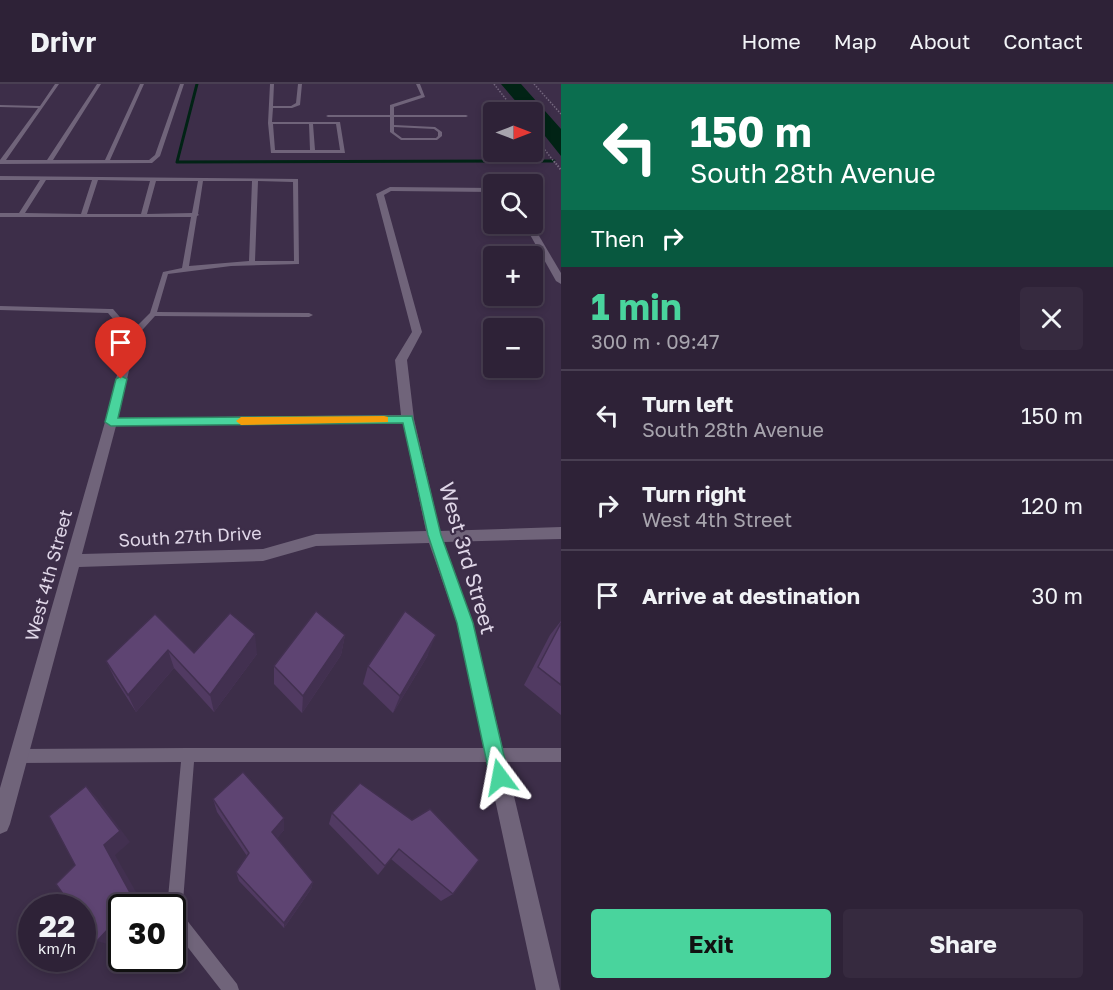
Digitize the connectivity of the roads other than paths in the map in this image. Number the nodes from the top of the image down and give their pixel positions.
1 (57, 84) edge
2 (99, 84) edge
3 (142, 84) edge
4 (182, 84) edge
5 (272, 84) edge
6 (300, 84) edge
7 (418, 84) edge
8 (0, 106) edge
9 (41, 107) junction
10 (270, 107) junction
11 (270, 116) junction
12 (281, 116) dead end
13 (326, 116) dead end
14 (392, 116) junction
15 (466, 116) dead end
16 (270, 123) junction
17 (311, 123) junction
18 (393, 126) junction
19 (314, 152) junction
20 (1, 162) edge
21 (49, 162) junction
22 (107, 162) junction
23 (0, 178) edge
24 (44, 178) junction
25 (96, 178) junction
26 (154, 178) junction
27 (201, 179) junction
28 (255, 180) junction
29 (483, 190) edge
30 (0, 215) edge
31 (21, 215) junction
32 (196, 215) junction
33 (83, 216) junction
34 (143, 216) junction
35 (534, 234) edge
36 (252, 262) junction
37 (185, 268) junction
38 (561, 280) edge
39 (0, 308) edge
40 (153, 314) junction
41 (309, 315) dead end
42 (132, 336) junction
43 (408, 419) junction
44 (111, 422) junction
45 (561, 533) edge
46 (434, 535) junction
47 (71, 561) junction
48 (188, 755) junction
49 (495, 755) junction
50 (561, 755) edge
51 (18, 756) junction
52 (0, 824) edge
53 (231, 990) edge
54 (548, 990) edge

1 - 9 lane
2 - 21 lane
3 - 22 lane
4 - 22 lane
5 - 10 lane
6 - 10 lane
7 - 14 lane
8 - 9 lane
9 - 20 lane
10 - 11 lane
11 - 12 lane
11 - 16 lane
13 - 14 lane
14 - 15 lane
14 - 18 lane
16 - 17 lane
16 - 19 lane
17 - 19 lane
17 - 19 lane
18 - 18 lane
20 - 21 lane
21 - 22 lane
23 - 24 lane
24 - 25 lane
24 - 31 lane
25 - 26 lane
25 - 33 lane
26 - 27 lane
26 - 34 lane
27 - 28 lane
27 - 32 lane
28 - 36 lane
28 - 36 lane
29 - 43 street, West 3rd Street
30 - 31 lane
31 - 33 lane
32 - 34 lane
32 - 37 lane
33 - 34 lane
35 - 38 street
36 - 37 lane
37 - 40 lane
39 - 42 lane
40 - 41 lane
40 - 42 lane
42 - 44 street, West 4th Street
43 - 44 street
43 - 46 street, West 3rd Street
44 - 47 street, West 4th Street
45 - 46 street, South 27th Drive
46 - 47 street, South 27th Drive
46 - 49 street, West 3rd Street
47 - 51 street, West 4th Street
48 - 49 lane
48 - 51 lane
48 - 53 lane
49 - 50 lane
49 - 54 street, West 3rd Street
51 - 52 street, West 4th Street

